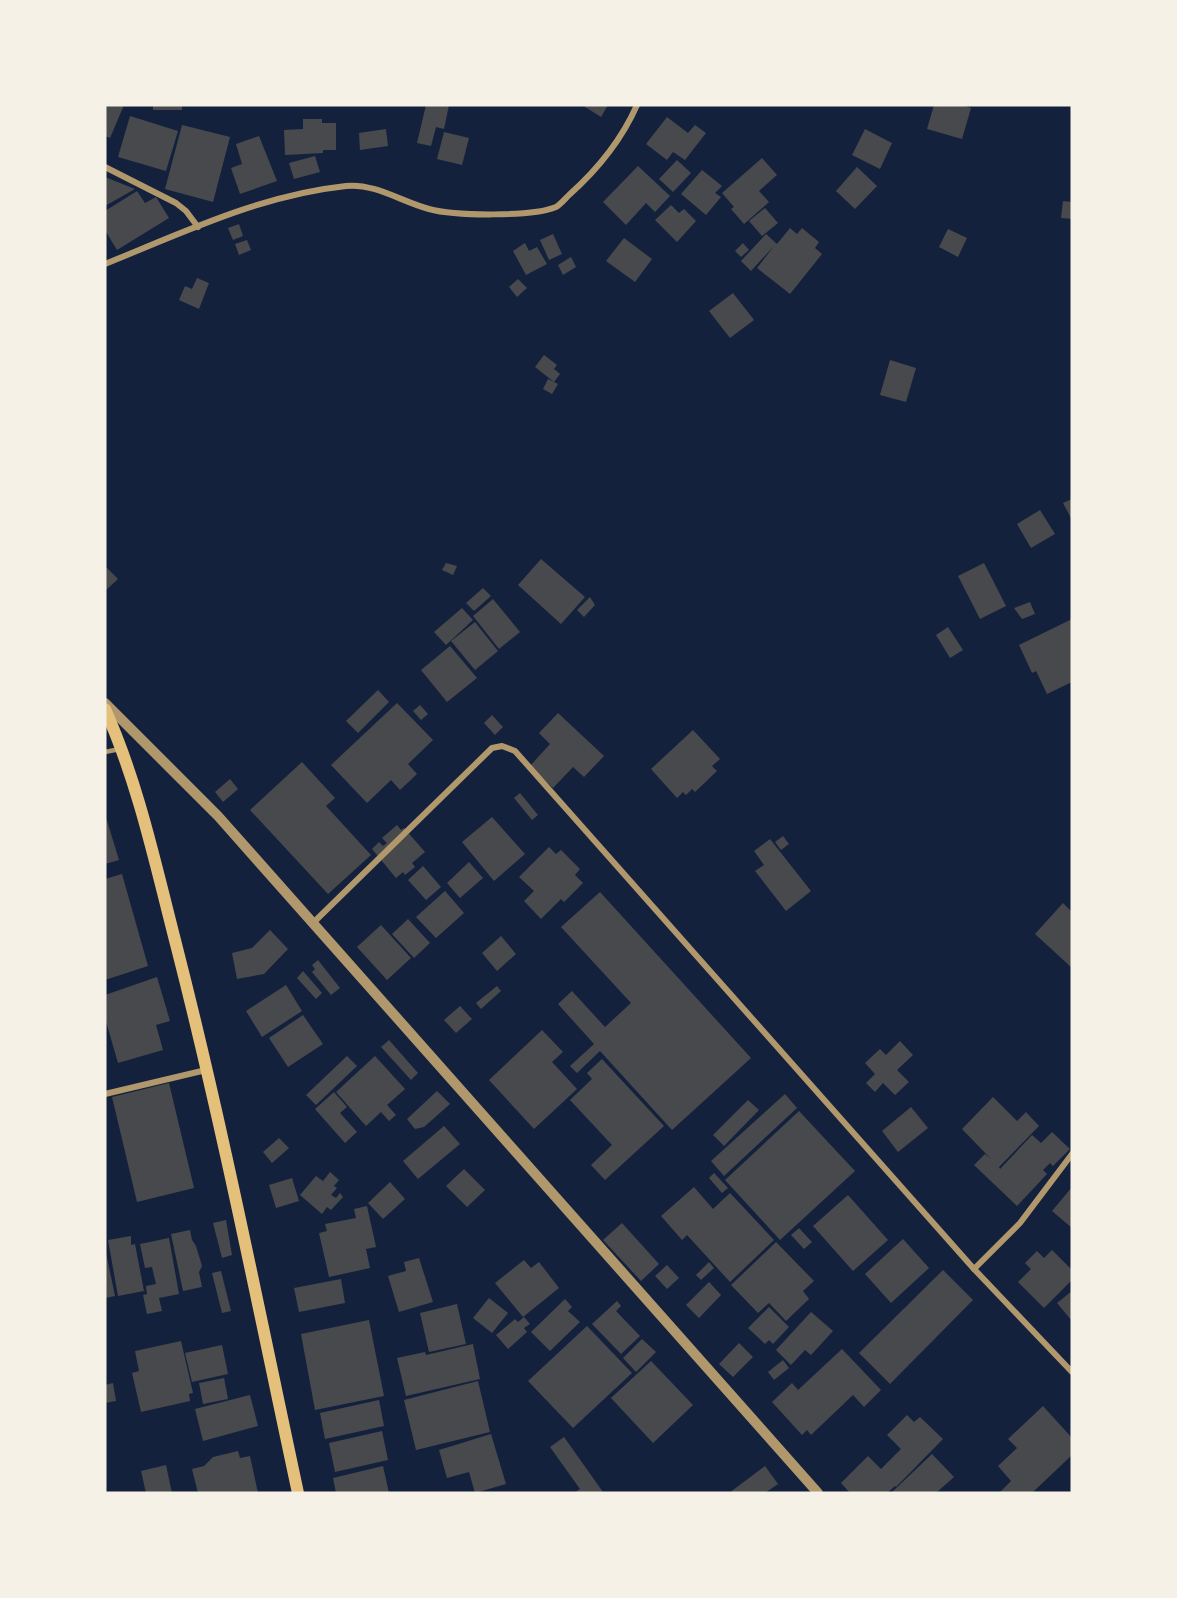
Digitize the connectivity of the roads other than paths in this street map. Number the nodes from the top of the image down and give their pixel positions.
1 (637, 105) edge
2 (105, 167) edge
3 (198, 227) junction
4 (105, 264) edge
5 (105, 703) edge
6 (105, 709) edge
7 (123, 748) junction
8 (105, 752) edge
9 (314, 922) junction
10 (208, 1069) junction
11 (105, 1094) edge
12 (1072, 1154) edge
13 (974, 1269) junction
14 (1072, 1372) edge
15 (298, 1493) edge
16 (818, 1493) edge

1 - 3 street
2 - 3 street
3 - 4 street
5 - 9 street
6 - 7 main road
7 - 8 lane
7 - 10 main road
9 - 13 street
9 - 16 street
10 - 11 street
10 - 15 main road
12 - 13 street
13 - 14 street

